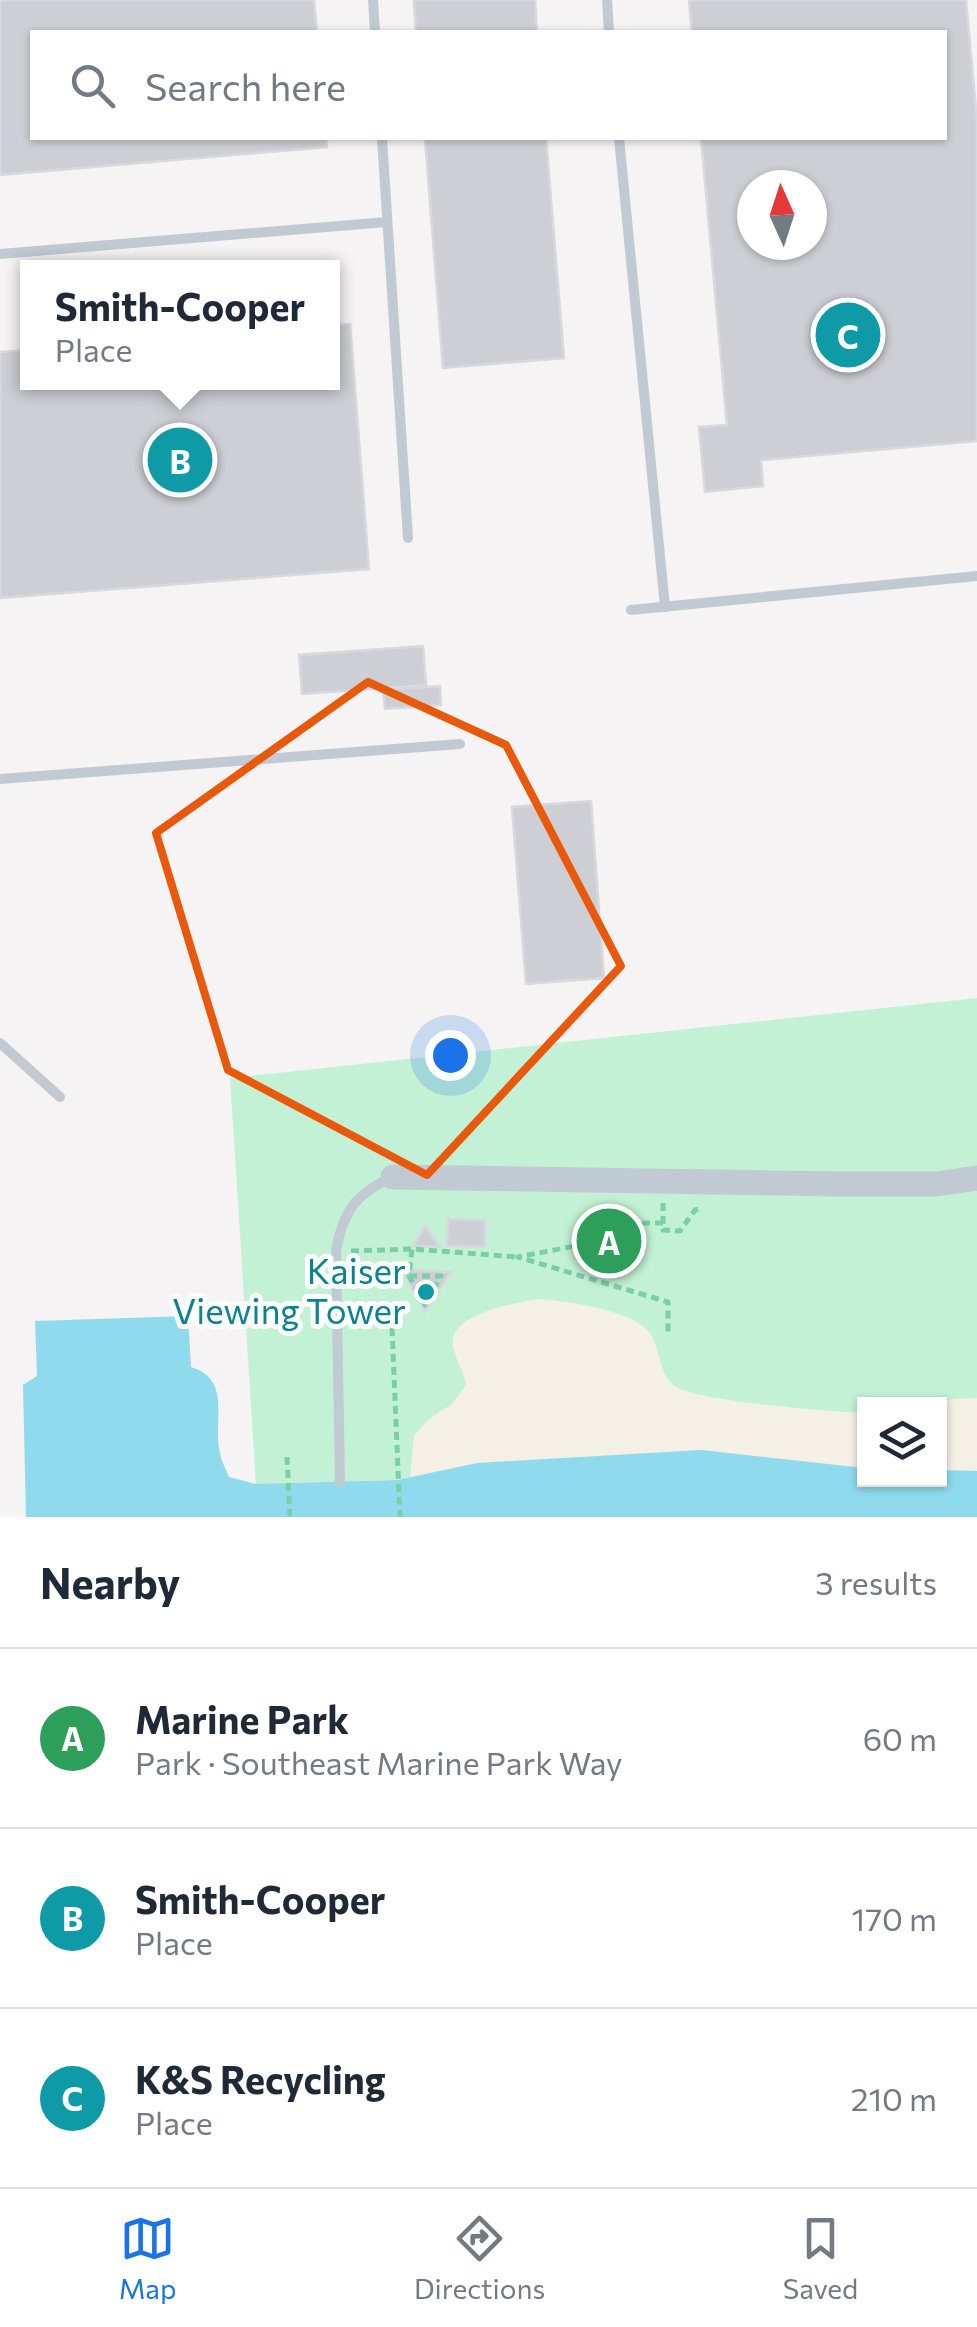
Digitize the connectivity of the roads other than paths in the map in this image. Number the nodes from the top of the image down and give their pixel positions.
1 (373, 0) edge
2 (607, 0) edge
3 (375, 30) edge
4 (609, 30) edge
5 (382, 140) edge
6 (618, 140) edge
7 (387, 222) junction
8 (0, 254) edge
9 (408, 538) dead end
10 (977, 576) edge
11 (664, 606) junction
12 (631, 610) dead end
13 (460, 744) dead end
14 (0, 779) edge
15 (0, 1043) edge
16 (60, 1098) dead end
17 (393, 1177) joint
18 (977, 1178) edge
19 (340, 1482) dead end

1 - 3 lane
2 - 4 lane
5 - 7 lane
6 - 11 lane
7 - 8 lane
7 - 9 lane
10 - 11 lane
11 - 12 lane
13 - 14 lane
15 - 16 lane
17 - 18 street
17 - 19 lane

